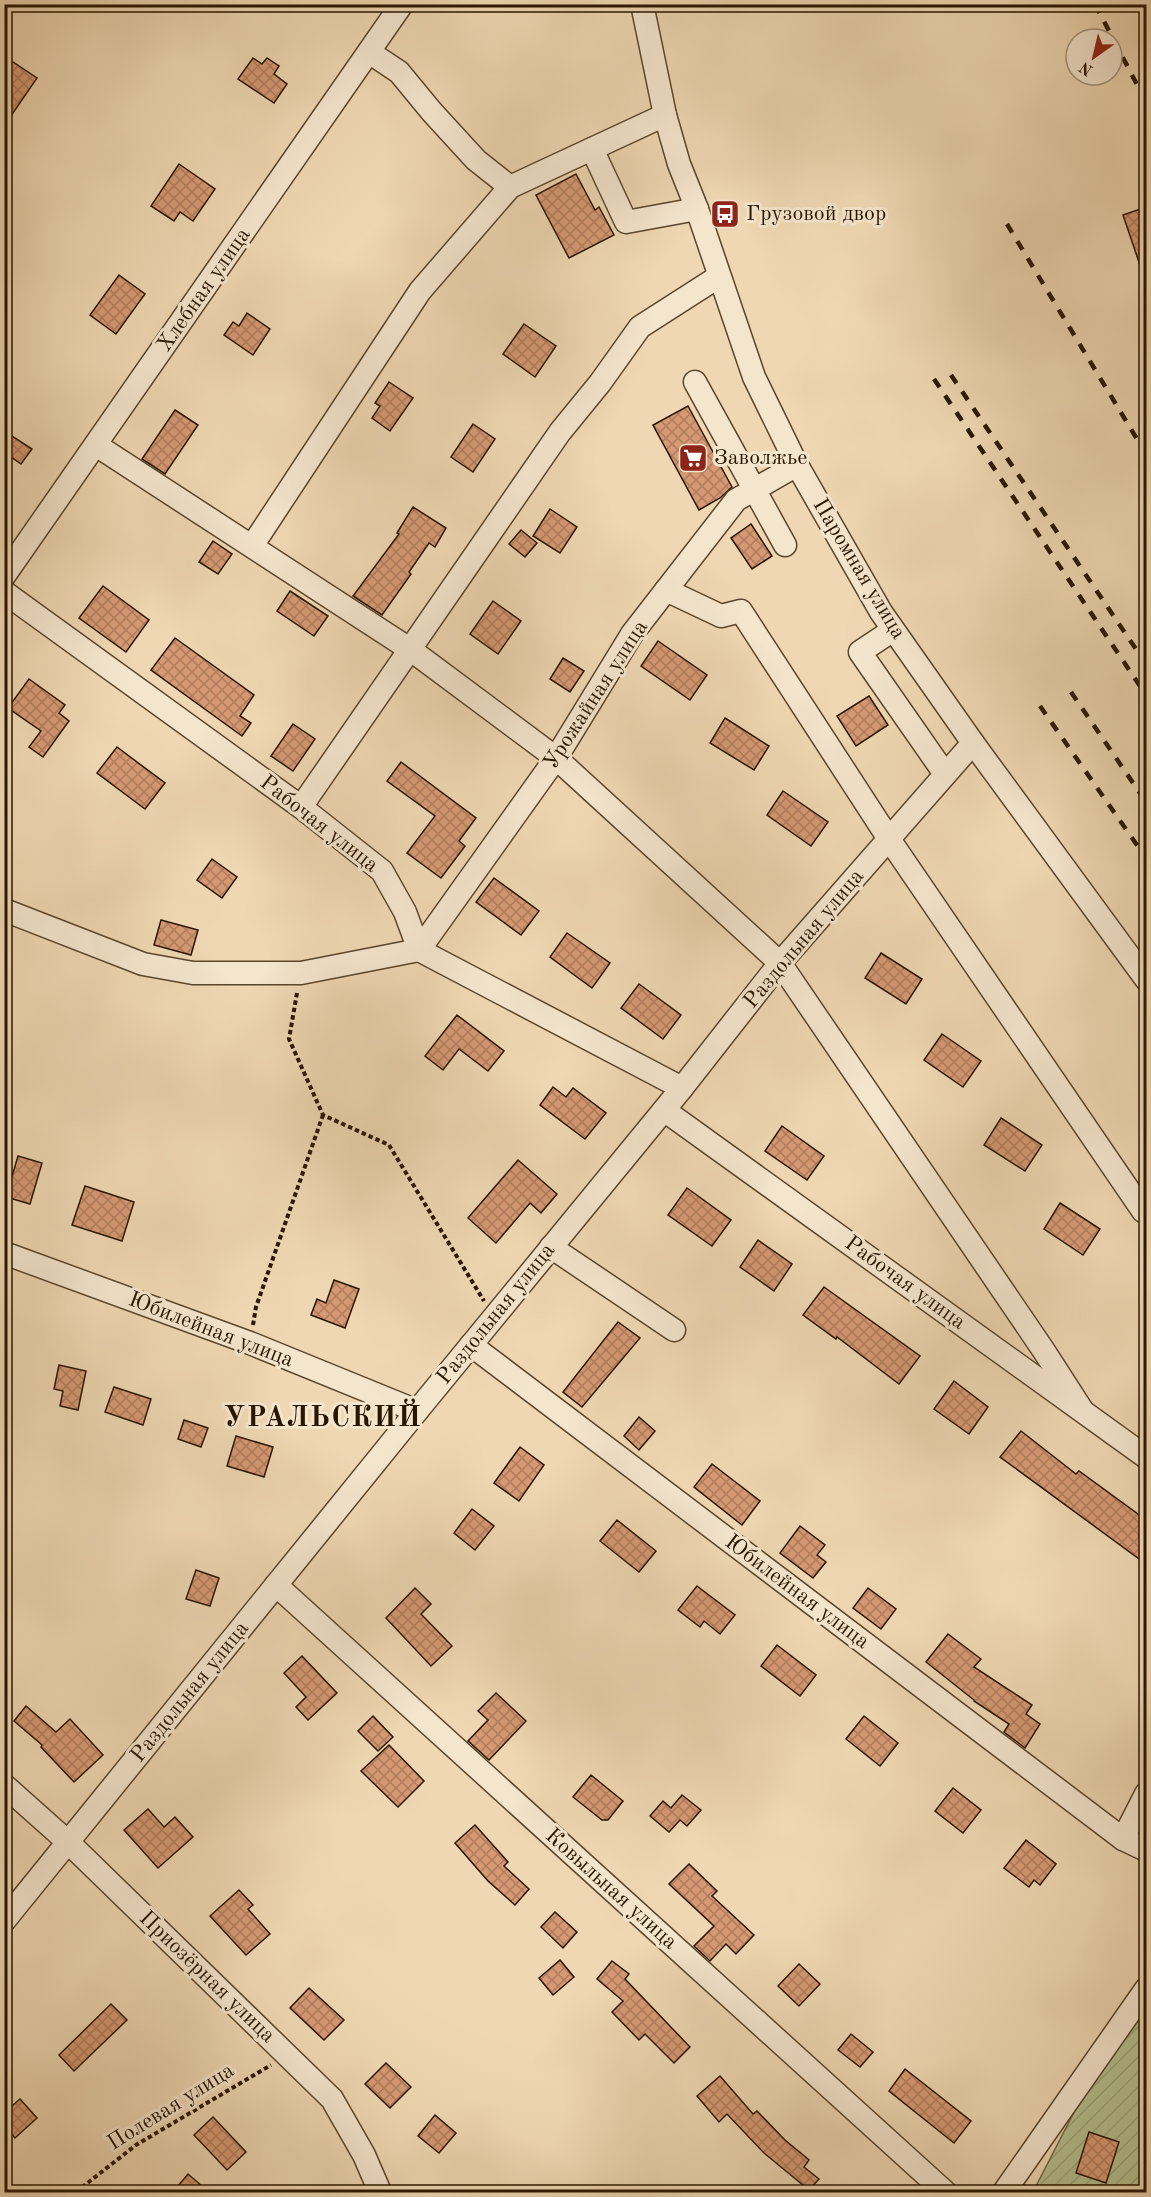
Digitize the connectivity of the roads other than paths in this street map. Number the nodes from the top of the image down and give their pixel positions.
1 (402, 4) edge
2 (642, 4) edge
3 (369, 52) junction
4 (665, 114) junction
5 (592, 149) junction
6 (510, 187) junction
7 (697, 209) junction
8 (718, 276) junction
9 (695, 382) dead end
10 (96, 445) junction
11 (797, 465) junction
12 (754, 490) junction
13 (785, 545) dead end
14 (252, 546) junction
15 (4, 576) edge
16 (666, 590) junction
17 (4, 592) edge
18 (893, 630) junction
19 (411, 650) junction
20 (973, 743) junction
21 (556, 758) junction
22 (945, 774) junction
23 (301, 807) junction
24 (889, 839) junction
25 (4, 910) edge
26 (419, 950) junction
27 (780, 963) junction
28 (1146, 979) edge
29 (682, 1088) junction
30 (664, 1110) junction
31 (1143, 1210) dead end
32 (551, 1246) junction
33 (4, 1253) edge
34 (674, 1330) dead end
35 (471, 1345) junction
36 (1082, 1410) junction
37 (417, 1411) junction
38 (1146, 1456) edge
39 (276, 1585) junction
40 (4, 1785) edge
41 (1146, 1794) edge
42 (1123, 1839) junction
43 (68, 1842) junction
44 (1146, 1850) edge
45 (4, 1921) edge
46 (1146, 1989) edge
47 (380, 2193) edge
48 (945, 2193) edge
49 (1004, 2193) edge

1 - 3 street, Хлебная улица
2 - 4 street, Паромная улица
3 - 6 street
3 - 10 street, Хлебная улица
4 - 5 street
4 - 7 street, Паромная улица
5 - 6 street
5 - 7 street
6 - 14 street
7 - 8 street, Паромная улица
8 - 11 street, Паромная улица
8 - 19 street
9 - 12 street
10 - 14 street
10 - 15 street, Хлебная улица
11 - 12 street, Урожайная улица
11 - 18 street, Паромная улица
12 - 13 street
12 - 16 street, Урожайная улица
14 - 19 street
16 - 21 street, Урожайная улица
16 - 24 street
17 - 23 street, Рабочая улица
18 - 20 street, Паромная улица
18 - 22 street
19 - 21 street
19 - 23 street
20 - 22 street, Раздольная улица
20 - 28 street, Паромная улица
21 - 26 street, Урожайная улица
21 - 27 street
22 - 24 street, Раздольная улица
23 - 26 street, Рабочая улица
24 - 27 street, Раздольная улица
24 - 31 street
25 - 26 street
26 - 29 street
27 - 29 street, Раздольная улица
27 - 36 street
29 - 30 street, Раздольная улица
30 - 32 street, Раздольная улица
30 - 36 street, Рабочая улица
32 - 34 street
32 - 35 street, Раздольная улица
33 - 37 street, Юбилейная улица
35 - 37 street, Раздольная улица
35 - 42 street, Юбилейная улица
36 - 38 street, Рабочая улица
37 - 39 street, Раздольная улица
39 - 43 street, Раздольная улица
39 - 48 street, Ковыльная улица
40 - 43 street, Приозёрная улица
41 - 42 street
42 - 44 street, Юбилейная улица
43 - 45 street, Раздольная улица
43 - 47 street, Приозёрная улица
46 - 49 street

